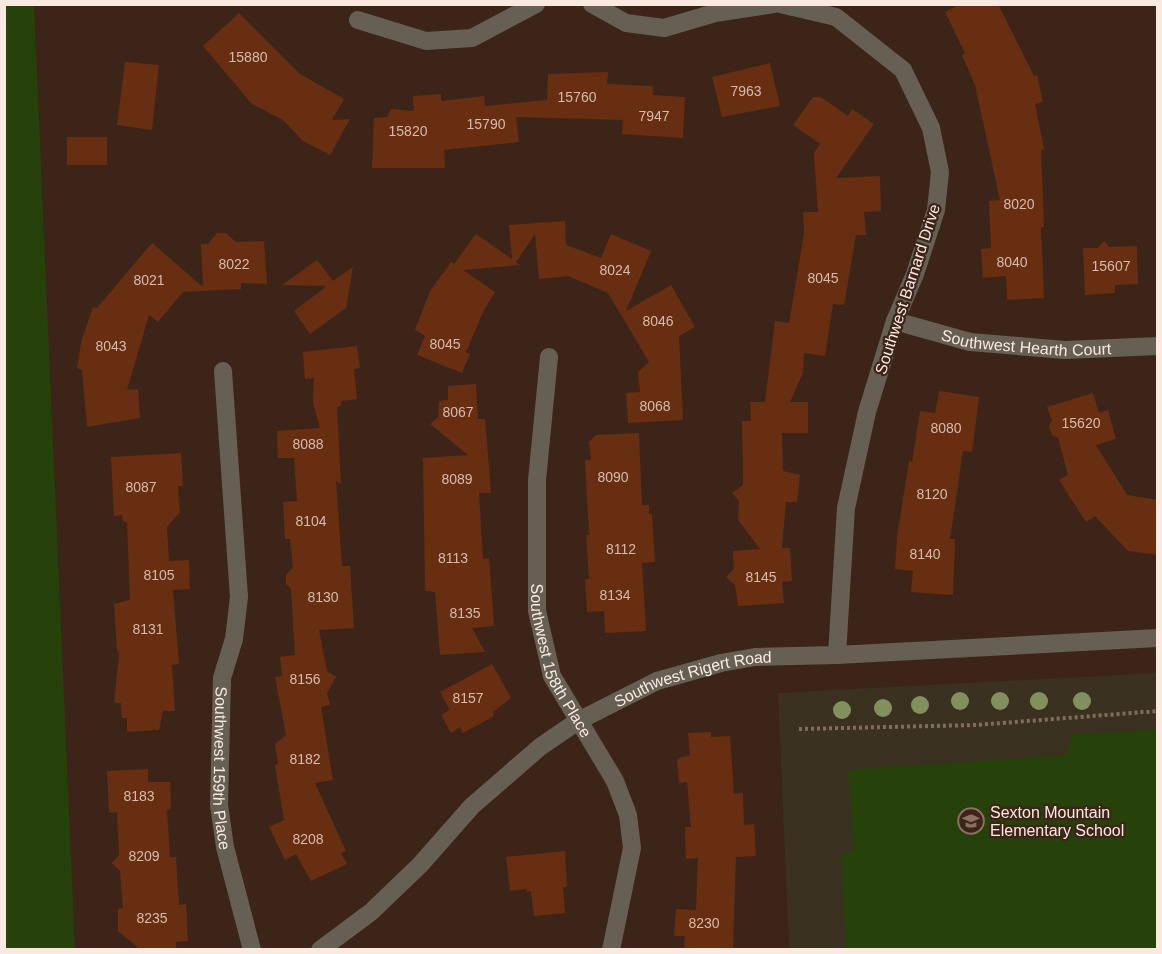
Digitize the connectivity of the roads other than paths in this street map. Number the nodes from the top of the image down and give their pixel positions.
1 (536, 4) edge
2 (592, 4) edge
3 (774, 4) edge
4 (780, 4) edge
5 (358, 20) dead end
6 (895, 321) junction
7 (1158, 346) edge
8 (549, 357) dead end
9 (223, 371) dead end
10 (1158, 638) edge
11 (837, 655) junction
12 (578, 721) junction
13 (252, 950) edge
14 (320, 950) edge
15 (611, 950) edge

1 - 5 street
2 - 3 street
4 - 6 street, Southwest Barnard Drive
6 - 7 street, Southwest Hearth Court
6 - 11 street, Southwest Barnard Drive
8 - 12 street, Southwest 158th Place
9 - 13 street, Southwest 159th Place
10 - 11 street, Southwest Rigert Road
11 - 12 street, Southwest Rigert Road
12 - 14 street, Southwest Rigert Road
12 - 15 street, Southwest 158th Place

